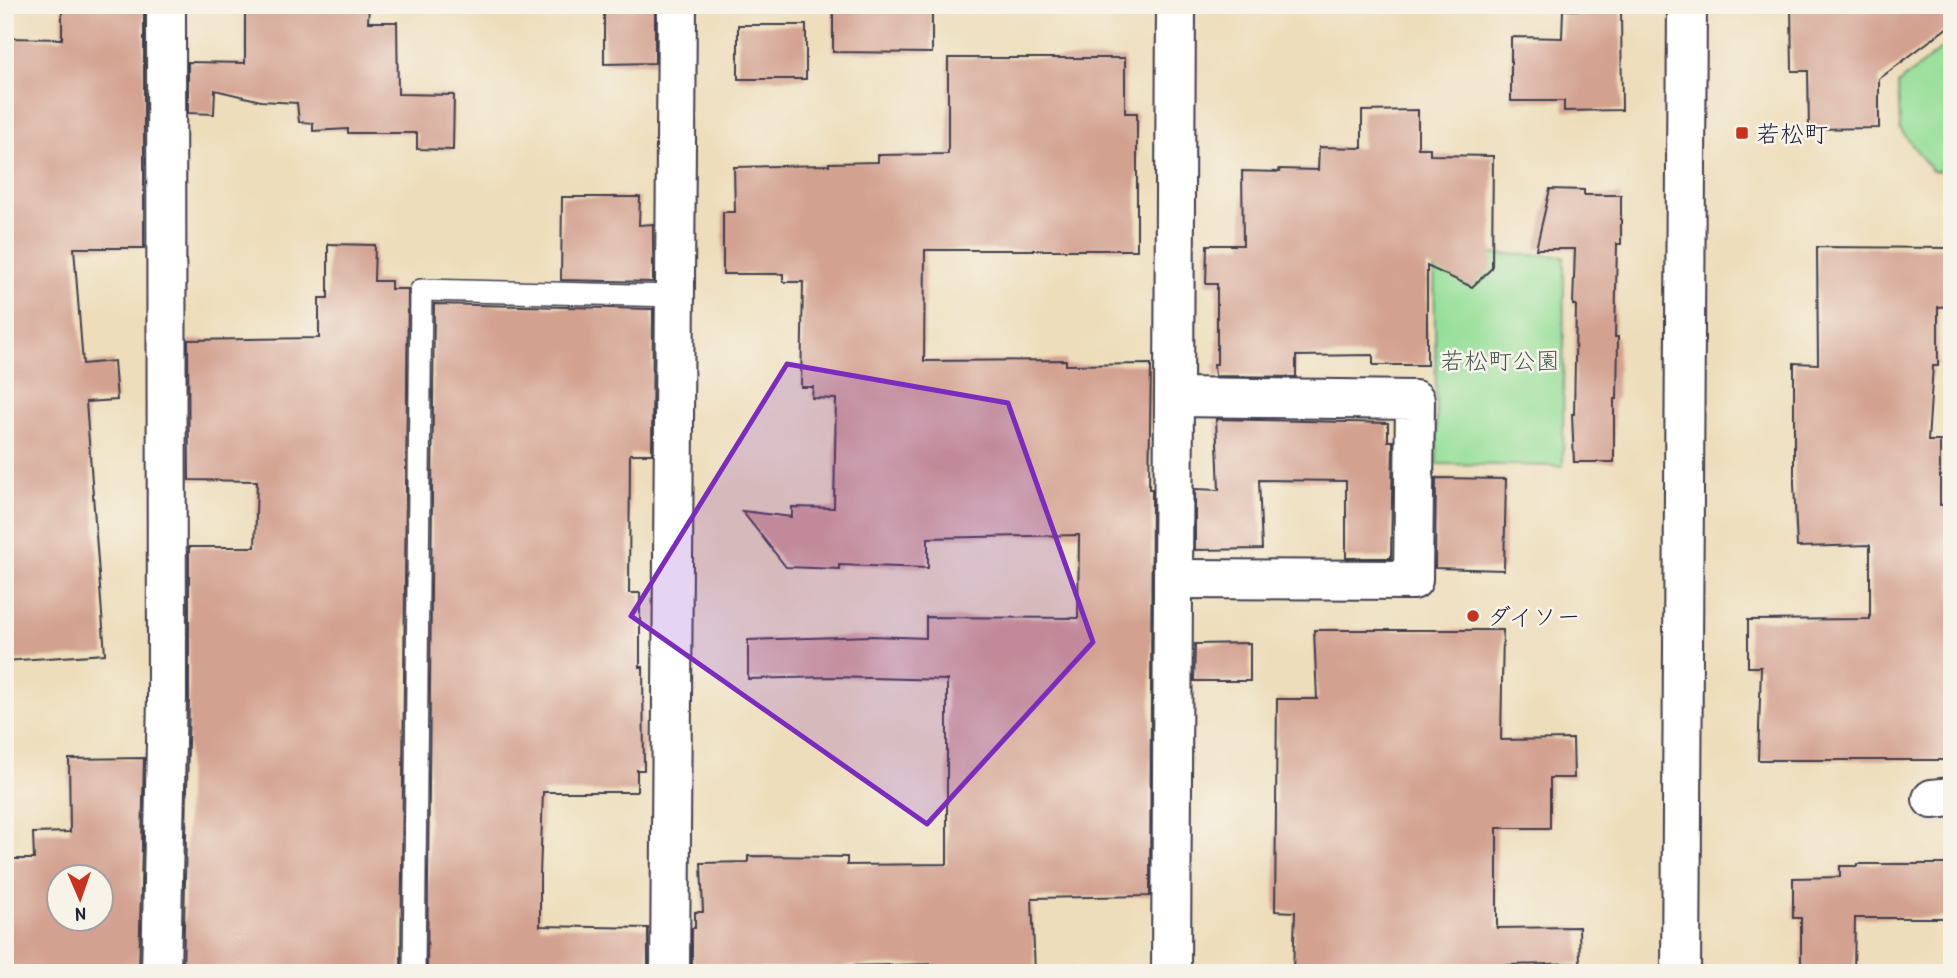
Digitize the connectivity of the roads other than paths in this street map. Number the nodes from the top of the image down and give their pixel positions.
1 (166, 5) edge
2 (677, 5) edge
3 (1176, 5) edge
4 (1687, 5) edge
5 (675, 296) junction
6 (1174, 397) junction
7 (1173, 579) junction
8 (161, 973) edge
9 (414, 973) edge
10 (670, 973) edge
11 (1171, 973) edge
12 (1681, 973) edge

1 - 8 street
2 - 5 street
3 - 6 street
4 - 12 street
5 - 9 lane
5 - 10 street
6 - 7 street
6 - 7 street
7 - 11 street

